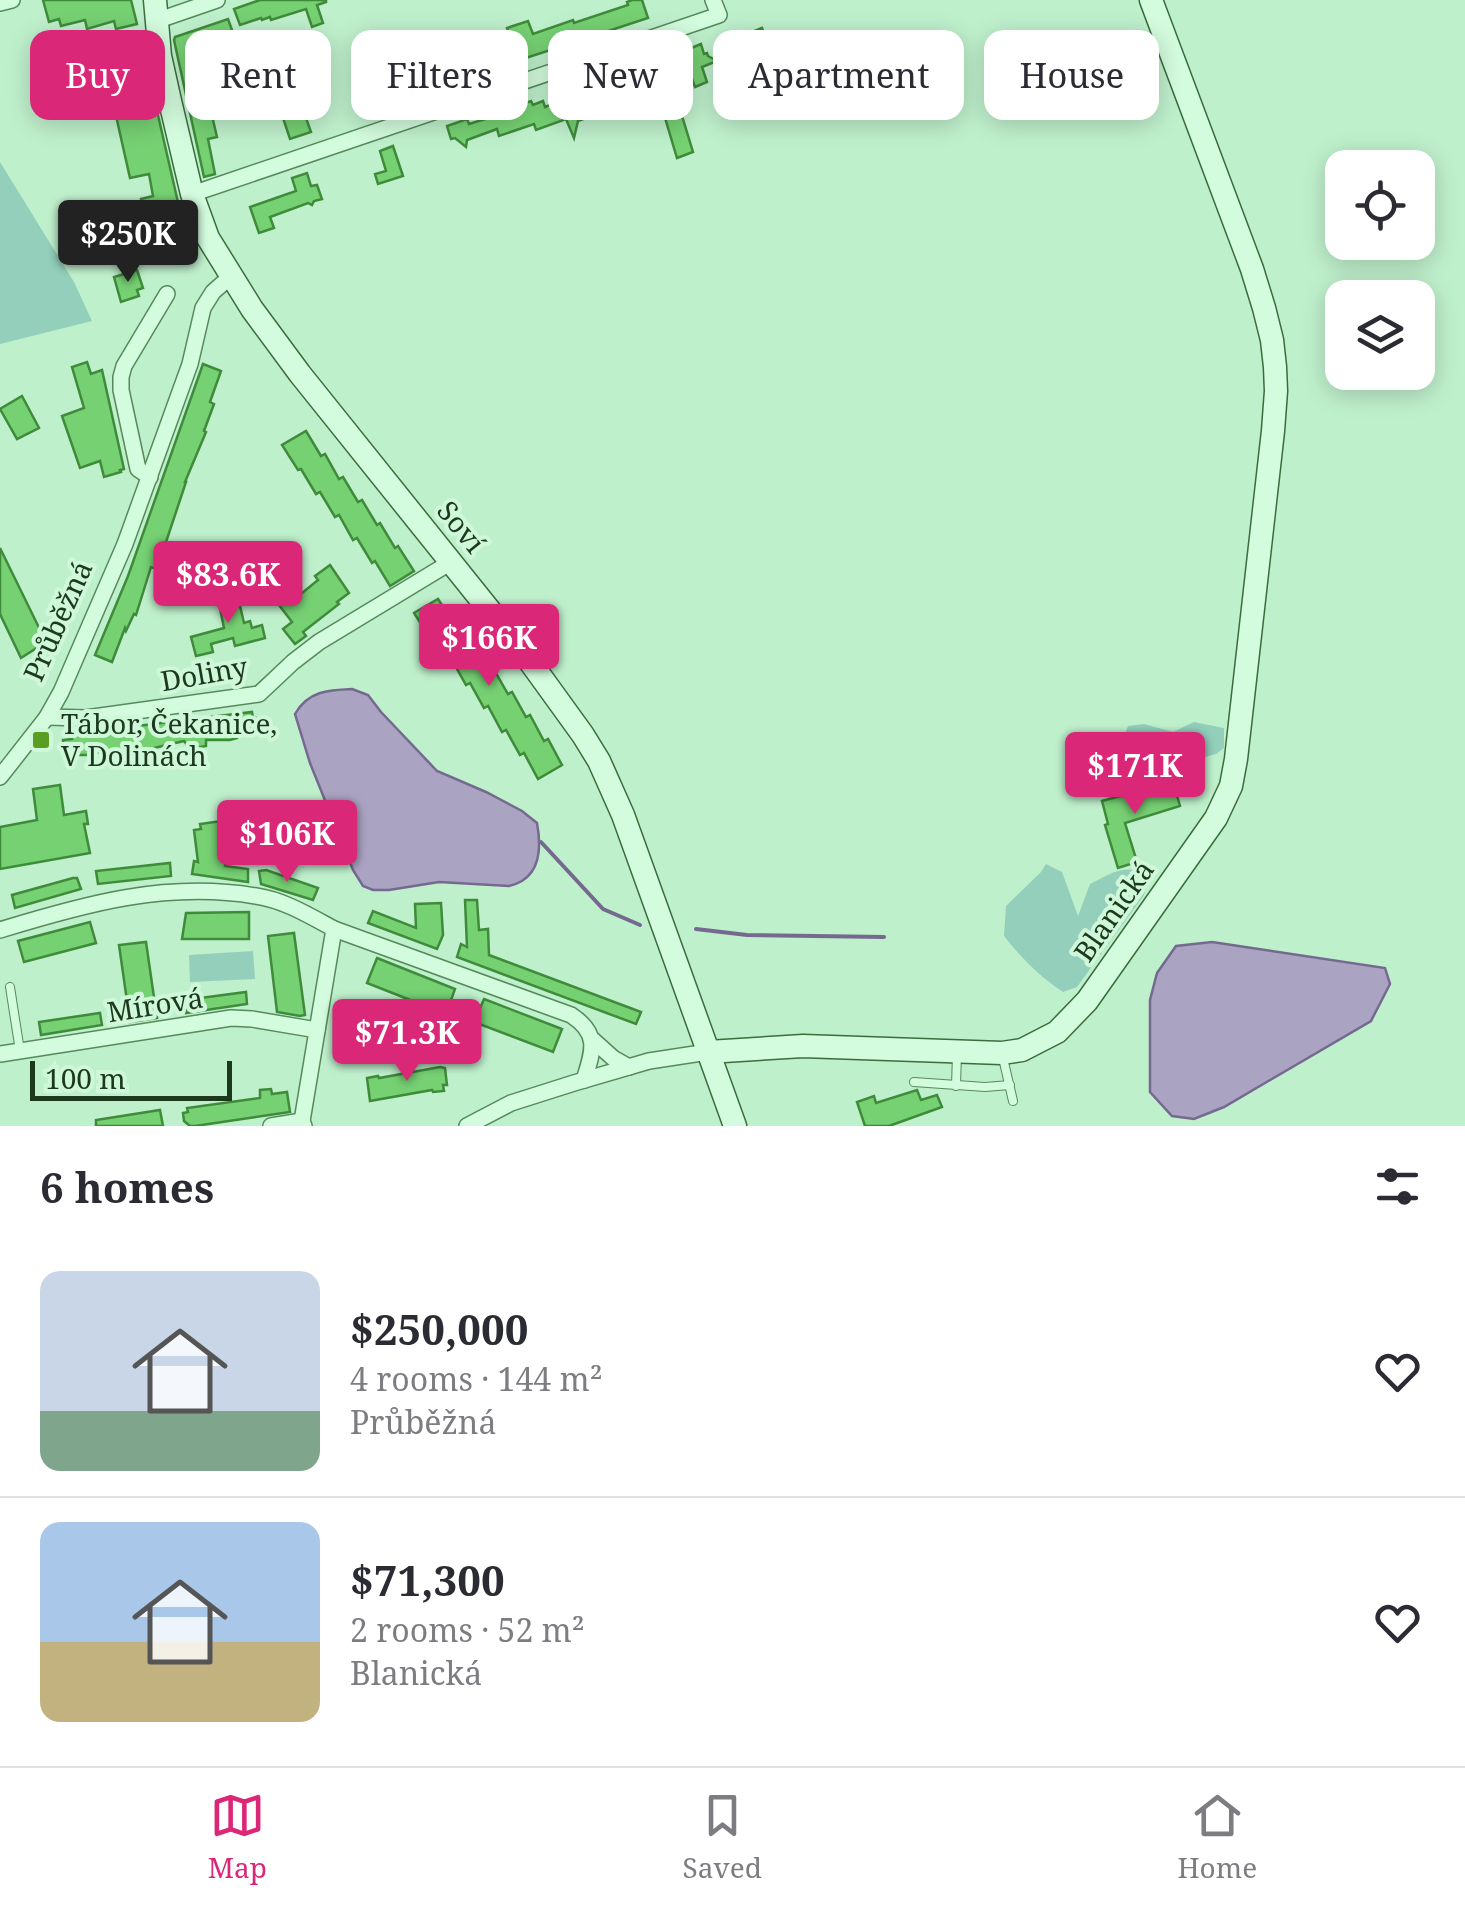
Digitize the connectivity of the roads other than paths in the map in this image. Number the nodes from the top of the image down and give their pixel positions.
1 (217, 0) edge
2 (713, 0) edge
3 (1151, 0) edge
4 (156, 11) edge
5 (192, 194) junction
6 (230, 276) junction
7 (167, 294) dead end
8 (150, 477) junction
9 (451, 562) junction
10 (48, 718) junction
11 (0, 777) edge
12 (334, 929) junction
13 (0, 930) edge
14 (10, 988) dead end
15 (316, 1030) junction
16 (593, 1040) junction
17 (20, 1050) junction
18 (708, 1052) junction
19 (957, 1053) junction
20 (1002, 1053) junction
21 (0, 1054) edge
22 (629, 1067) junction
23 (584, 1080) junction
24 (914, 1082) dead end
25 (1010, 1085) junction
26 (956, 1086) junction
27 (1014, 1101) dead end
28 (303, 1124) edge
29 (271, 1126) edge
30 (468, 1126) edge
31 (735, 1126) edge

1 - 4 street
2 - 5 street
3 - 20 street, Blanická
4 - 5 street
5 - 6 street
6 - 8 street, Průběžná
6 - 9 street, Soví
7 - 8 street
8 - 10 street, Průběžná
9 - 10 street, Doliny
9 - 18 street, Soví
10 - 11 street, Průběžná
12 - 13 street
12 - 15 street
12 - 16 street
14 - 17 lane
15 - 17 street, Mírová
15 - 28 street
16 - 22 street
16 - 23 street
17 - 21 street, Mírová
18 - 19 street, Blanická
18 - 22 street, Blanická
18 - 31 street, Soví
19 - 20 street, Blanická
19 - 26 lane
20 - 25 lane
22 - 23 street, Blanická
23 - 30 street, Blanická
24 - 26 lane
25 - 26 lane
25 - 27 lane
28 - 29 street

